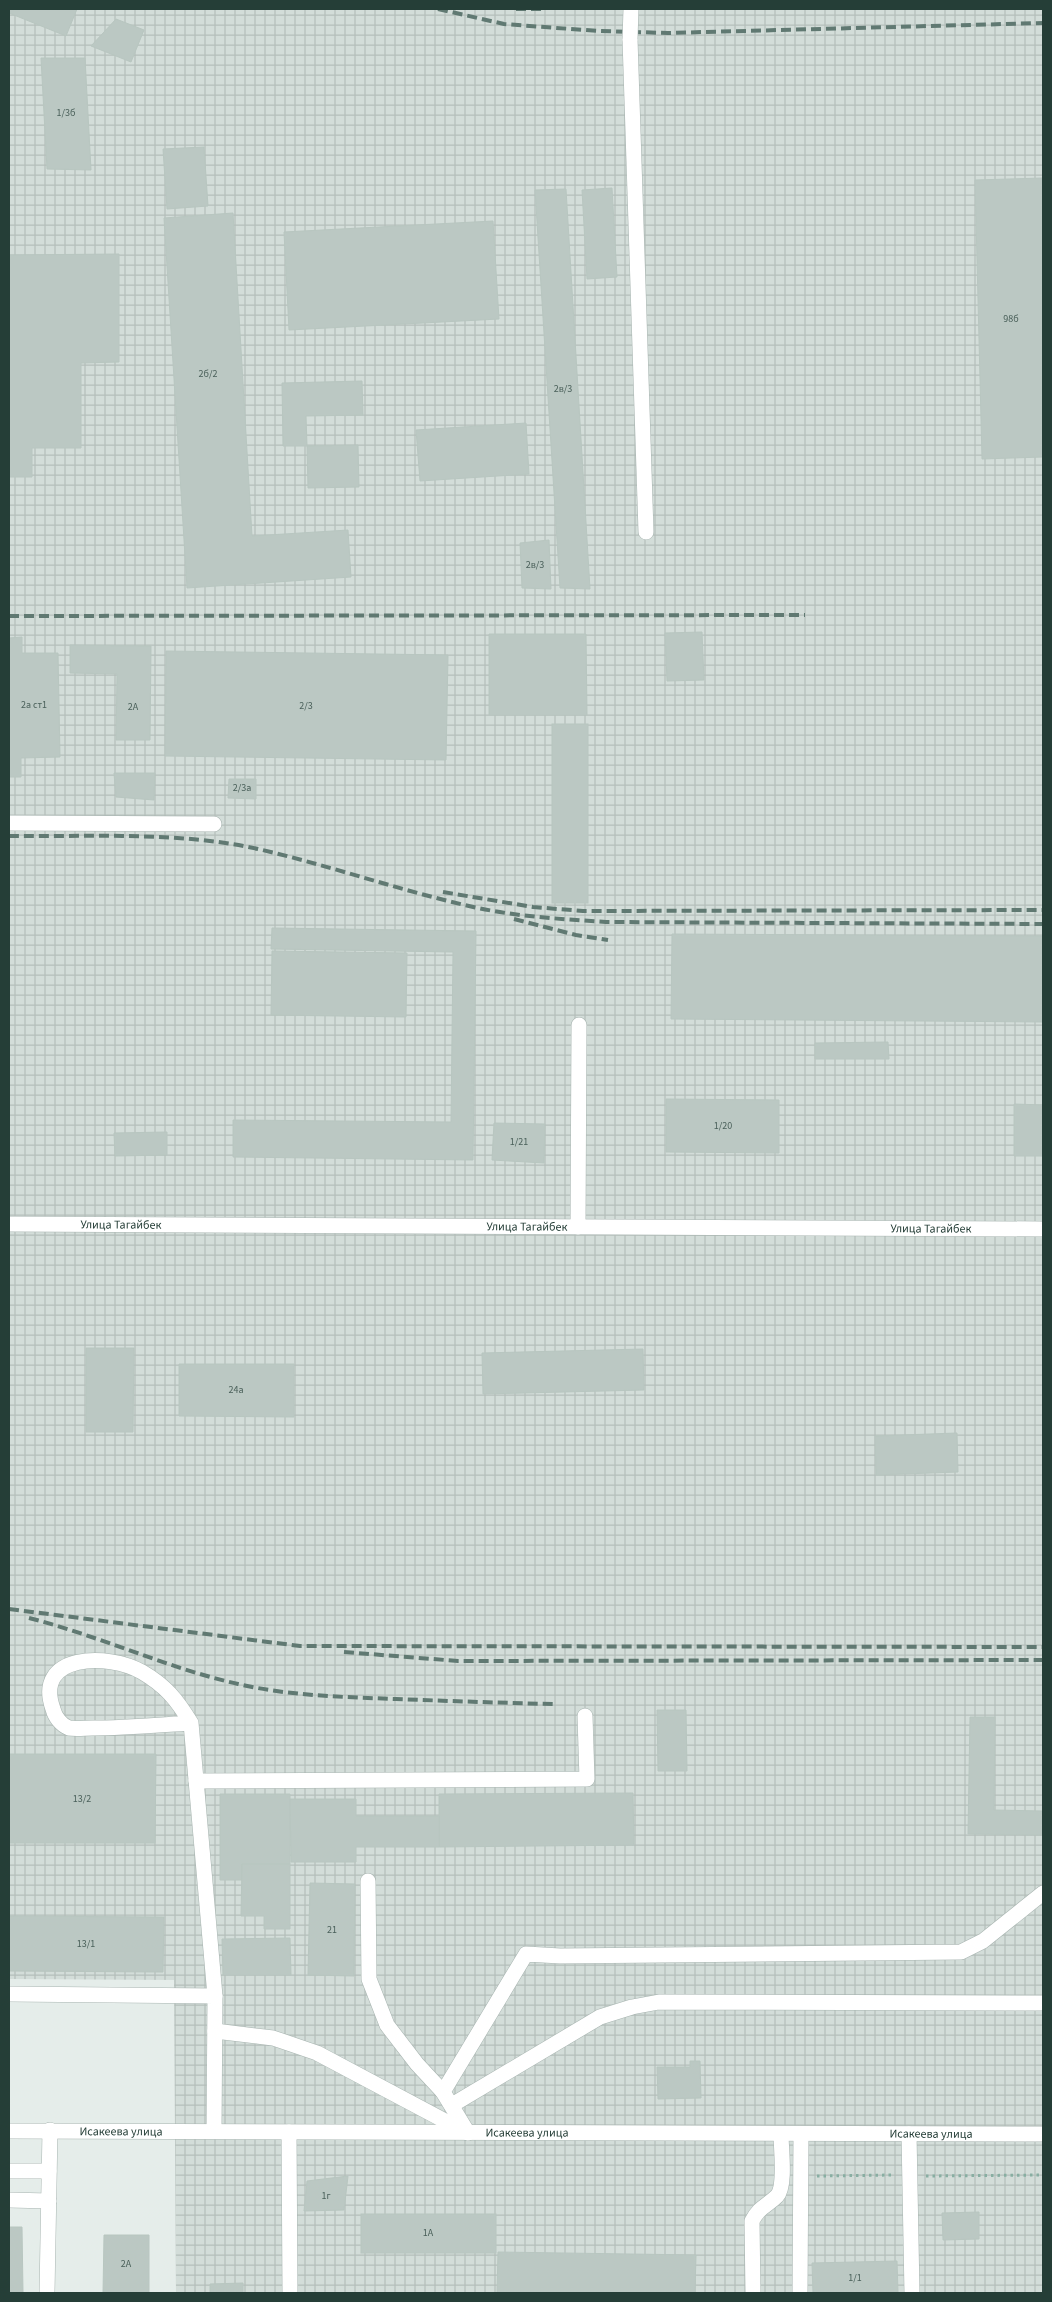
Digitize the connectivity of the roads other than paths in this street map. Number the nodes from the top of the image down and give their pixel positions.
1 (631, 9) edge
2 (646, 532) dead end
3 (9, 823) edge
4 (214, 824) dead end
5 (578, 1025) dead end
6 (9, 1224) edge
7 (578, 1227) junction
8 (1043, 1229) edge
9 (585, 1716) dead end
10 (191, 1723) junction
11 (196, 1781) junction
12 (368, 1881) dead end
13 (1043, 1893) edge
14 (9, 1994) edge
15 (215, 1996) junction
16 (1043, 2003) edge
17 (215, 2031) junction
18 (443, 2092) junction
19 (452, 2105) junction
20 (9, 2130) edge
21 (50, 2130) junction
22 (214, 2132) junction
23 (288, 2132) junction
24 (468, 2133) junction
25 (781, 2134) junction
26 (801, 2134) junction
27 (910, 2134) junction
28 (1043, 2134) edge
29 (9, 2171) edge
30 (49, 2171) junction
31 (9, 2200) edge
32 (49, 2201) junction
33 (47, 2293) edge
34 (290, 2293) edge
35 (753, 2293) edge
36 (800, 2293) edge
37 (912, 2293) edge

1 - 2 street, bridge
3 - 4 street
5 - 7 street
6 - 7 street, Улица Тагайбек
7 - 8 street, Улица Тагайбек
9 - 11 street
10 - 10 street
10 - 11 street
11 - 15 street
12 - 18 street
13 - 18 street
14 - 15 street
15 - 17 street
16 - 19 street
17 - 22 street
17 - 24 street
18 - 19 street
19 - 24 street
20 - 21 street, Исакеева улица
21 - 22 street, Исакеева улица
21 - 30 street
22 - 23 street, Исакеева улица
23 - 24 street, Исакеева улица
23 - 34 street
24 - 25 street, Исакеева улица
25 - 26 street, Исакеева улица
25 - 35 street
26 - 27 street, Исакеева улица
26 - 36 street
27 - 28 street, Исакеева улица
27 - 37 street
29 - 30 street
30 - 32 street
31 - 32 street
32 - 33 street

